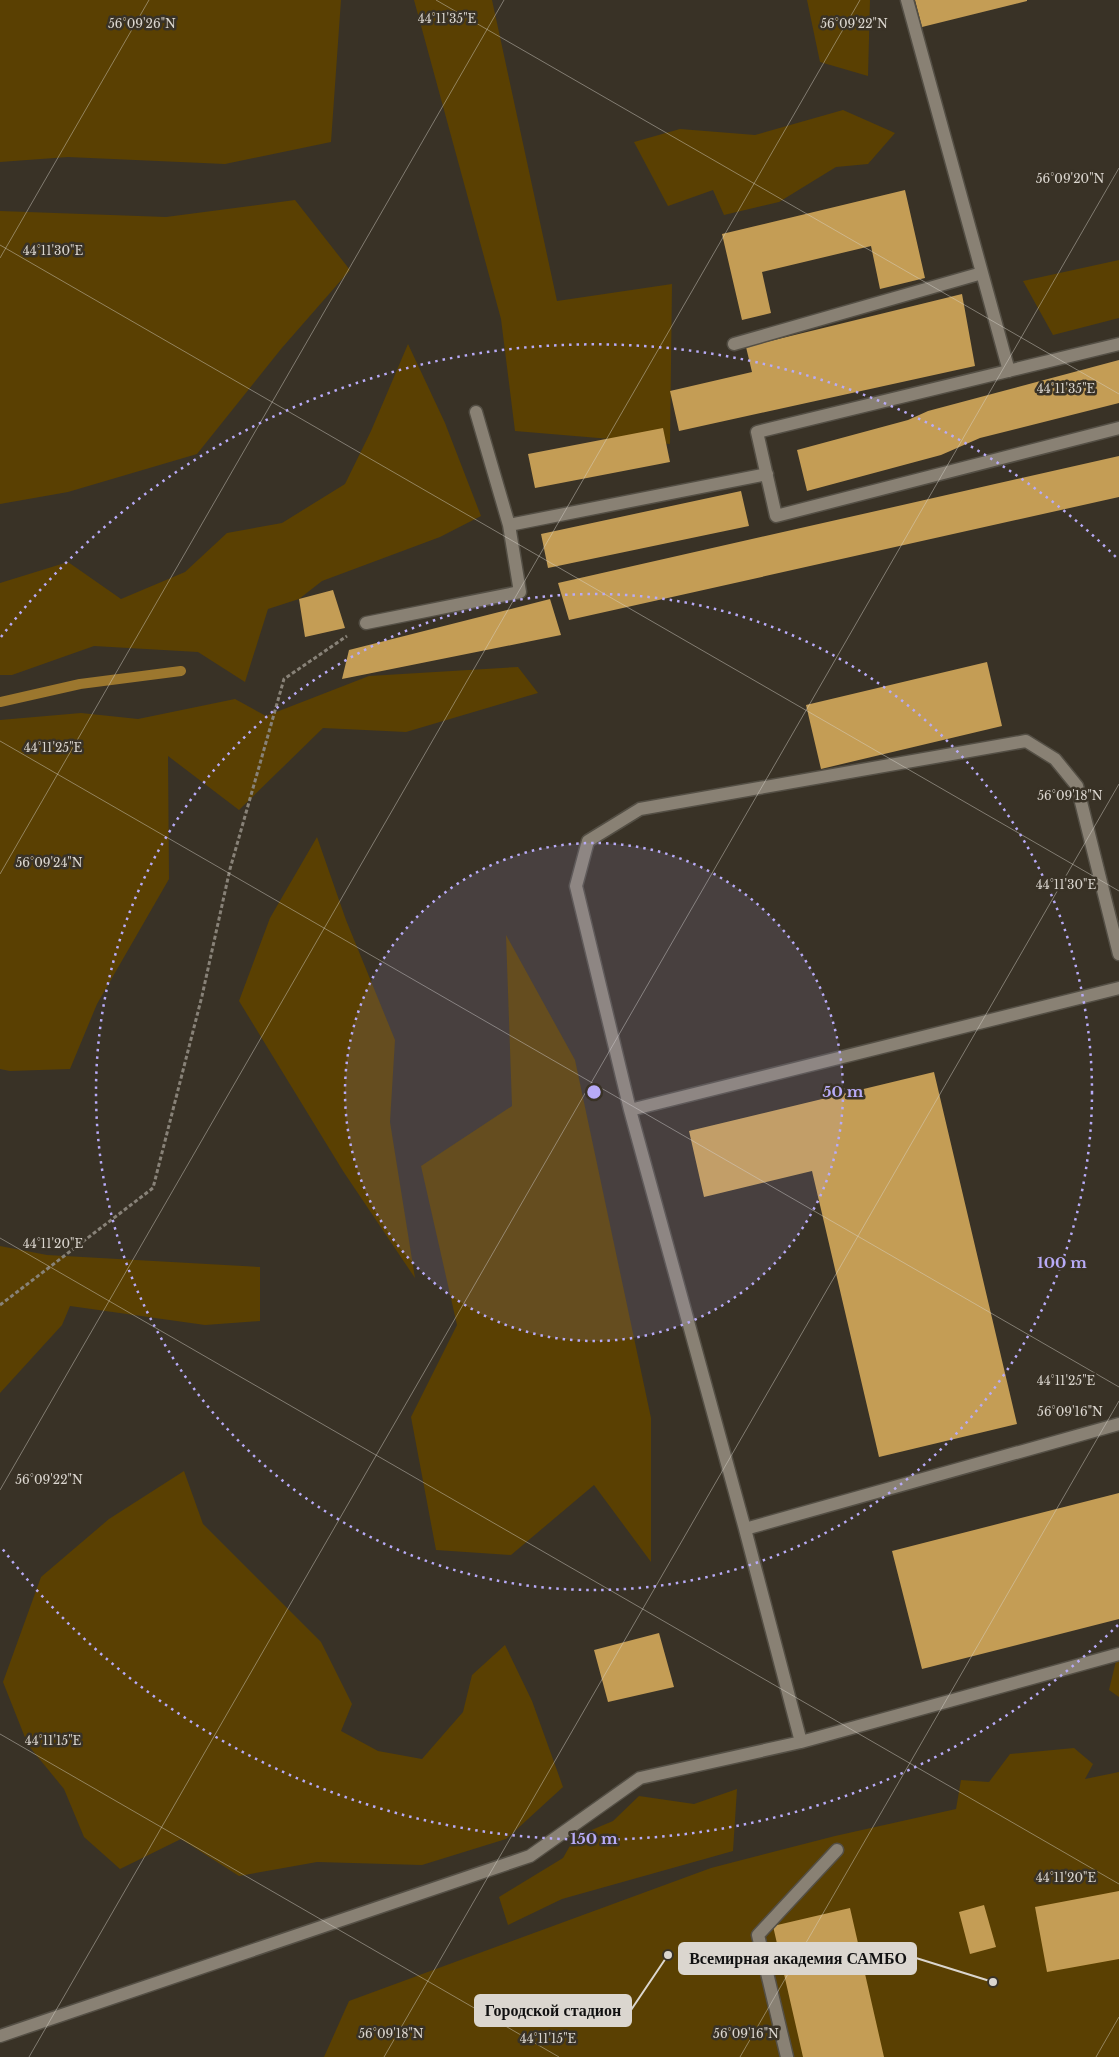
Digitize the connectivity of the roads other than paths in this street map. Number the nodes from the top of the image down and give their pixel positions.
1 (907, 0) edge
2 (982, 273) junction
3 (734, 344) dead end
4 (1119, 344) edge
5 (1009, 371) junction
6 (476, 412) dead end
7 (1119, 428) edge
8 (766, 474) junction
9 (509, 524) junction
10 (366, 623) road end
11 (1119, 954) edge
12 (1119, 988) edge
13 (630, 1110) junction
14 (1119, 1424) edge
15 (745, 1529) junction
16 (1119, 1654) edge
17 (801, 1742) junction
18 (837, 1850) dead end
19 (0, 2036) edge
20 (787, 2057) edge

1 - 2 lane
2 - 3 lane
2 - 5 lane
4 - 5 lane
5 - 8 lane
6 - 9 lane
7 - 8 lane
8 - 9 lane
9 - 10 lane
11 - 13 lane
12 - 13 lane
13 - 15 lane
14 - 15 lane
15 - 17 lane
16 - 17 lane
17 - 19 lane
18 - 20 lane

